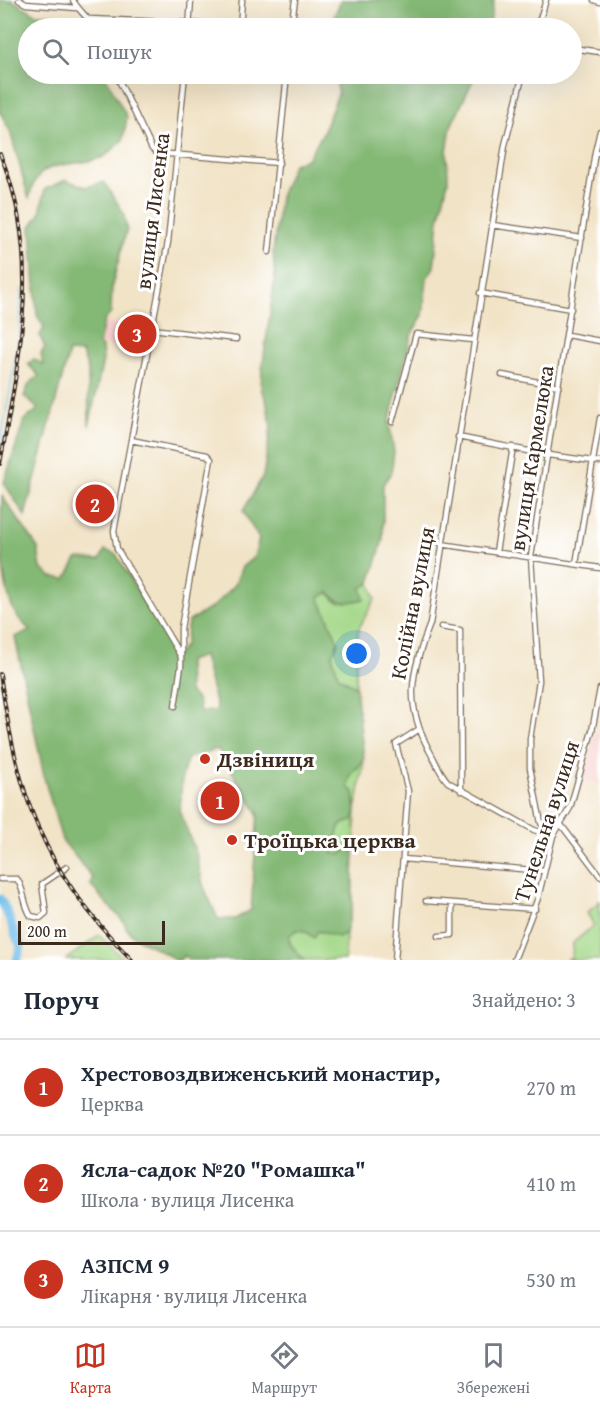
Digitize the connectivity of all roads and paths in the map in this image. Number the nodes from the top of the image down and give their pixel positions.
1 (19, 0) edge
2 (73, 0) edge
3 (191, 0) edge
4 (242, 0) edge
5 (295, 0) edge
6 (546, 0) edge
7 (594, 0) edge
8 (600, 2) edge
9 (77, 8) junction
10 (88, 18) edge
11 (190, 18) edge
12 (240, 18) edge
13 (292, 18) edge
14 (540, 18) edge
15 (582, 49) edge
16 (600, 52) edge
17 (121, 84) edge
18 (184, 84) edge
19 (286, 84) edge
20 (520, 84) edge
21 (600, 131) edge
22 (598, 153) edge
23 (177, 154) junction
24 (279, 163) junction
25 (492, 225) junction
26 (582, 238) junction
27 (269, 252) dead end
28 (480, 293) junction
29 (571, 309) junction
30 (152, 329) junction
31 (567, 336) junction
32 (236, 339) dead end
33 (473, 340) junction
34 (600, 341) edge
35 (502, 375) dead end
36 (559, 386) junction
37 (600, 418) edge
38 (392, 422) dead end
39 (458, 437) junction
40 (131, 440) junction
41 (513, 447) junction
42 (548, 455) junction
43 (593, 460) junction
44 (600, 462) edge
45 (441, 544) junction
46 (496, 552) junction
47 (531, 557) junction
48 (576, 564) junction
49 (600, 568) edge
50 (441, 627) dead end
51 (180, 655) junction
52 (600, 689) edge
53 (175, 706) dead end
54 (418, 730) junction
55 (592, 731) junction
56 (600, 731) edge
57 (461, 791) junction
58 (562, 826) junction
59 (553, 836) junction
60 (403, 859) junction
61 (67, 867) dead end
62 (544, 871) junction
63 (600, 876) edge
64 (1, 879) edge
65 (426, 901) dead end
66 (452, 903) junction
67 (535, 909) junction
68 (439, 936) dead end
69 (395, 960) edge
70 (514, 960) edge

1 - 9 street
2 - 9 street
3 - 11 street
4 - 12 street
5 - 13 street
6 - 14 street
7 - 8 street
9 - 10 street
15 - 16 street
17 - 23 street
18 - 23 street, вулиця Лисенка
19 - 24 street
20 - 25 street, Колійна вулиця
21 - 22 street, вулиця Кармелюка
22 - 26 street, вулиця Кармелюка
23 - 24 street
23 - 30 street, вулиця Лисенка
24 - 27 street
25 - 26 street
25 - 28 street, Колійна вулиця
26 - 29 street, вулиця Кармелюка
28 - 29 street
28 - 33 street, Колійна вулиця
29 - 31 street, вулиця Кармелюка
30 - 32 street
30 - 40 street, вулиця Лисенка
31 - 34 street
31 - 36 street, вулиця Кармелюка
33 - 38 street
33 - 39 street, Колійна вулиця
35 - 36 street
36 - 42 street, вулиця Кармелюка
37 - 43 street
39 - 41 street
39 - 45 street, Колійна вулиця
40 - 51 street, вулиця Лисенка
40 - 51 street
41 - 42 street
41 - 46 street
42 - 43 street
42 - 47 street, вулиця Кармелюка
43 - 44 street
43 - 48 street
45 - 46 street
45 - 54 street, Колійна вулиця
46 - 47 street
47 - 48 street
47 - 59 street, вулиця Кармелюка
48 - 49 street
50 - 57 street
51 - 53 street
52 - 55 street, Тунельна вулиця
54 - 57 street, Колійна вулиця
54 - 60 street
55 - 56 street
55 - 58 street, Тунельна вулиця
57 - 59 street, Колійна вулиця
58 - 59 street, Тунельна вулиця
58 - 63 street
59 - 62 street, Тунельна вулиця
60 - 62 street
60 - 69 street
61 - 64 street
62 - 67 street, Тунельна вулиця
65 - 66 street
66 - 67 street
66 - 68 street
67 - 70 street, Тунельна вулиця

